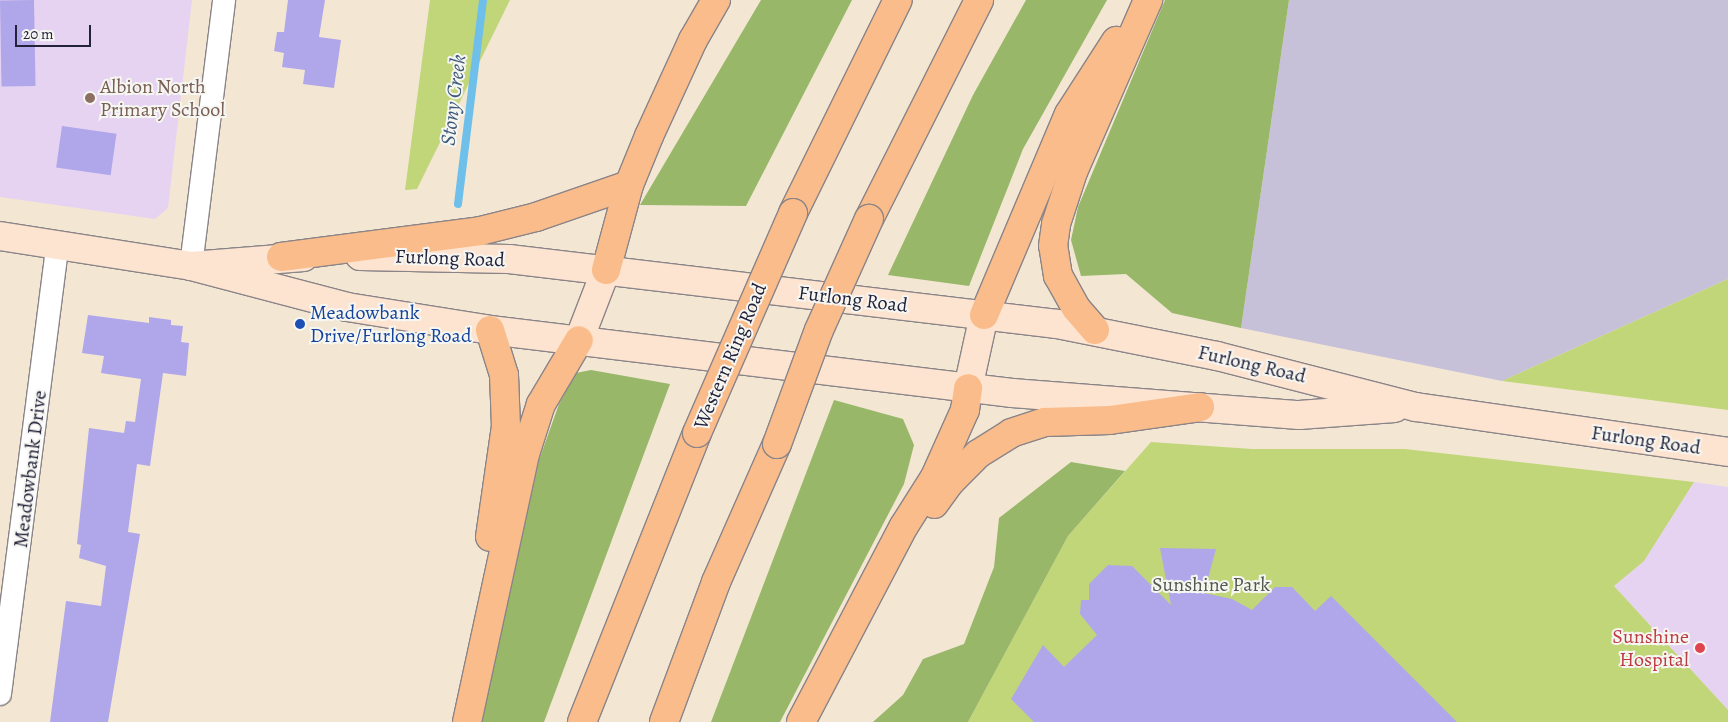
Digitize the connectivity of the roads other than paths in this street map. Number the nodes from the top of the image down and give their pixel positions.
1 (224, 0) edge
2 (716, 0) edge
3 (898, 0) edge
4 (979, 0) edge
5 (1142, 0) edge
6 (1148, 0) edge
7 (629, 185) junction
8 (0, 236) edge
9 (58, 244) junction
10 (281, 257) junction
11 (191, 266) junction
12 (606, 270) junction
13 (984, 315) junction
14 (490, 330) junction
15 (1095, 330) junction
16 (579, 340) junction
17 (968, 388) junction
18 (1200, 407) junction
19 (1416, 407) junction
20 (1728, 452) edge
21 (888, 562) junction
22 (8, 574) edge
23 (0, 694) edge
24 (467, 722) edge
25 (582, 722) edge
26 (664, 722) edge
27 (801, 722) edge

1 - 11 street
2 - 7 highway
3 - 25 highway, Western Ring Road, bridge
4 - 26 highway, bridge
5 - 13 highway
6 - 15 highway
7 - 10 highway
7 - 12 highway
8 - 9 main road, Furlong Road
9 - 11 main road, Furlong Road
9 - 22 street, Meadowbank Drive
10 - 11 main road, Furlong Road
10 - 12 main road, Furlong Road
11 - 14 main road, Furlong Road
12 - 13 main road, Furlong Road
12 - 16 main road
13 - 15 main road, Furlong Road
13 - 17 main road
14 - 16 main road, Furlong Road
14 - 24 highway
15 - 19 main road, Furlong Road
16 - 17 main road, Furlong Road
16 - 24 highway
17 - 18 main road, Furlong Road
17 - 21 highway
18 - 19 main road, Furlong Road
18 - 21 highway
19 - 20 main road, Furlong Road
21 - 27 highway
22 - 23 street, Meadowbank Drive

